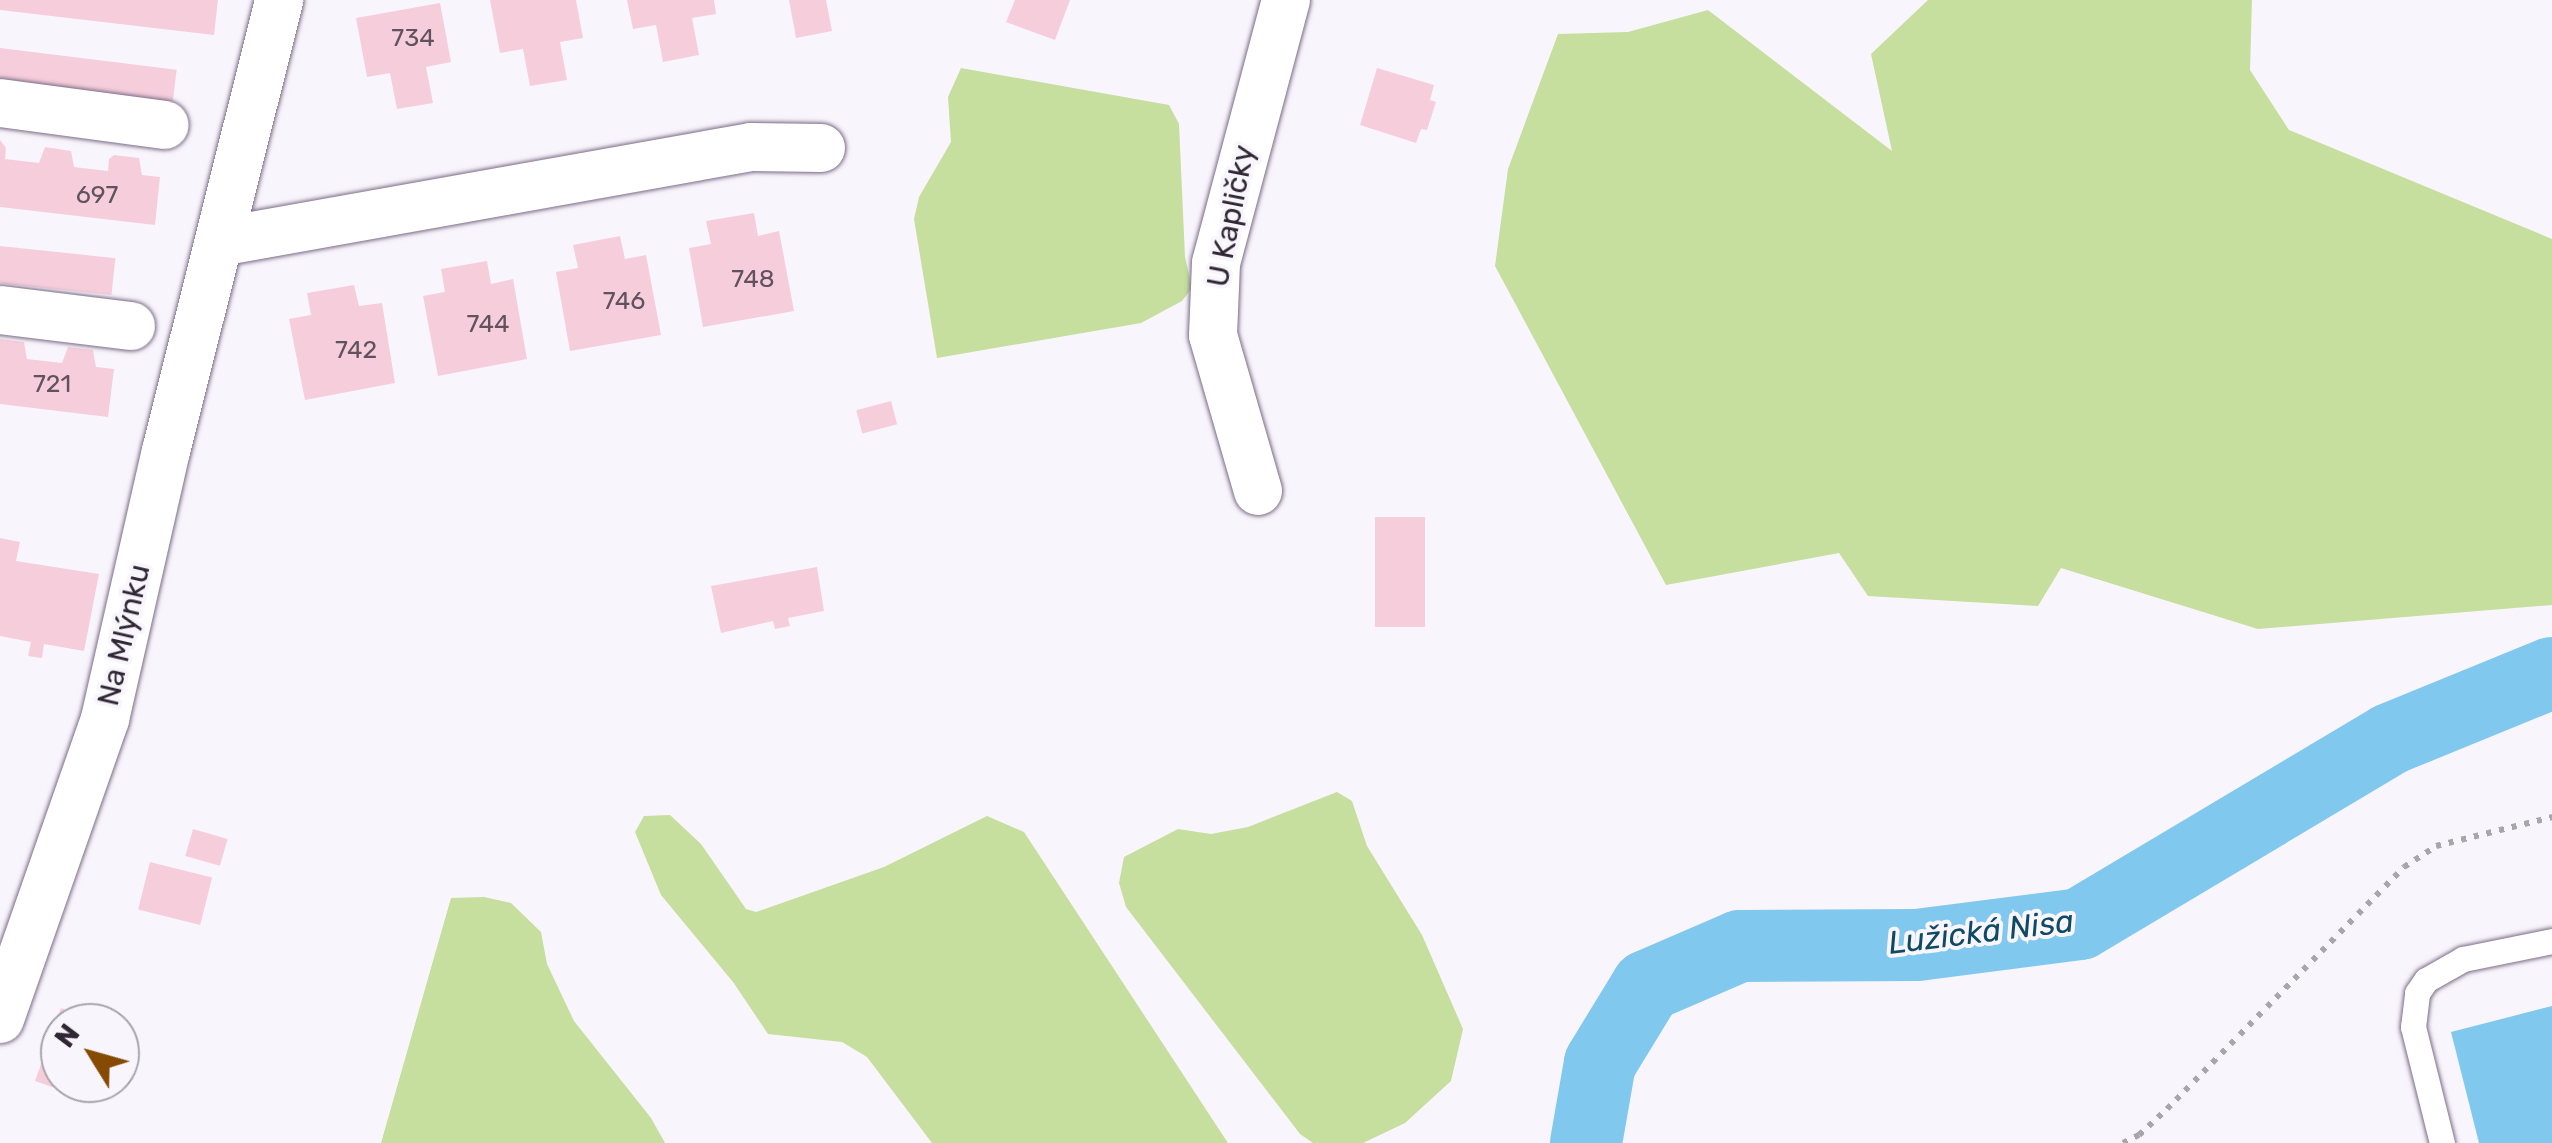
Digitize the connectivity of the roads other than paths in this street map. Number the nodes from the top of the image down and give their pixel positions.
1 (279, 0) edge
2 (1286, 0) edge
3 (0, 103) edge
4 (165, 124) dead end
5 (821, 148) dead end
6 (218, 242) junction
7 (0, 310) edge
8 (131, 326) dead end
9 (1258, 491) dead end
10 (2552, 940) edge
11 (0, 1019) edge
12 (2442, 1143) edge

1 - 6 street, Na Mlýnku
2 - 9 street, U Kapličky
3 - 4 street
5 - 6 street
6 - 11 street, Na Mlýnku
7 - 8 street
10 - 12 lane

